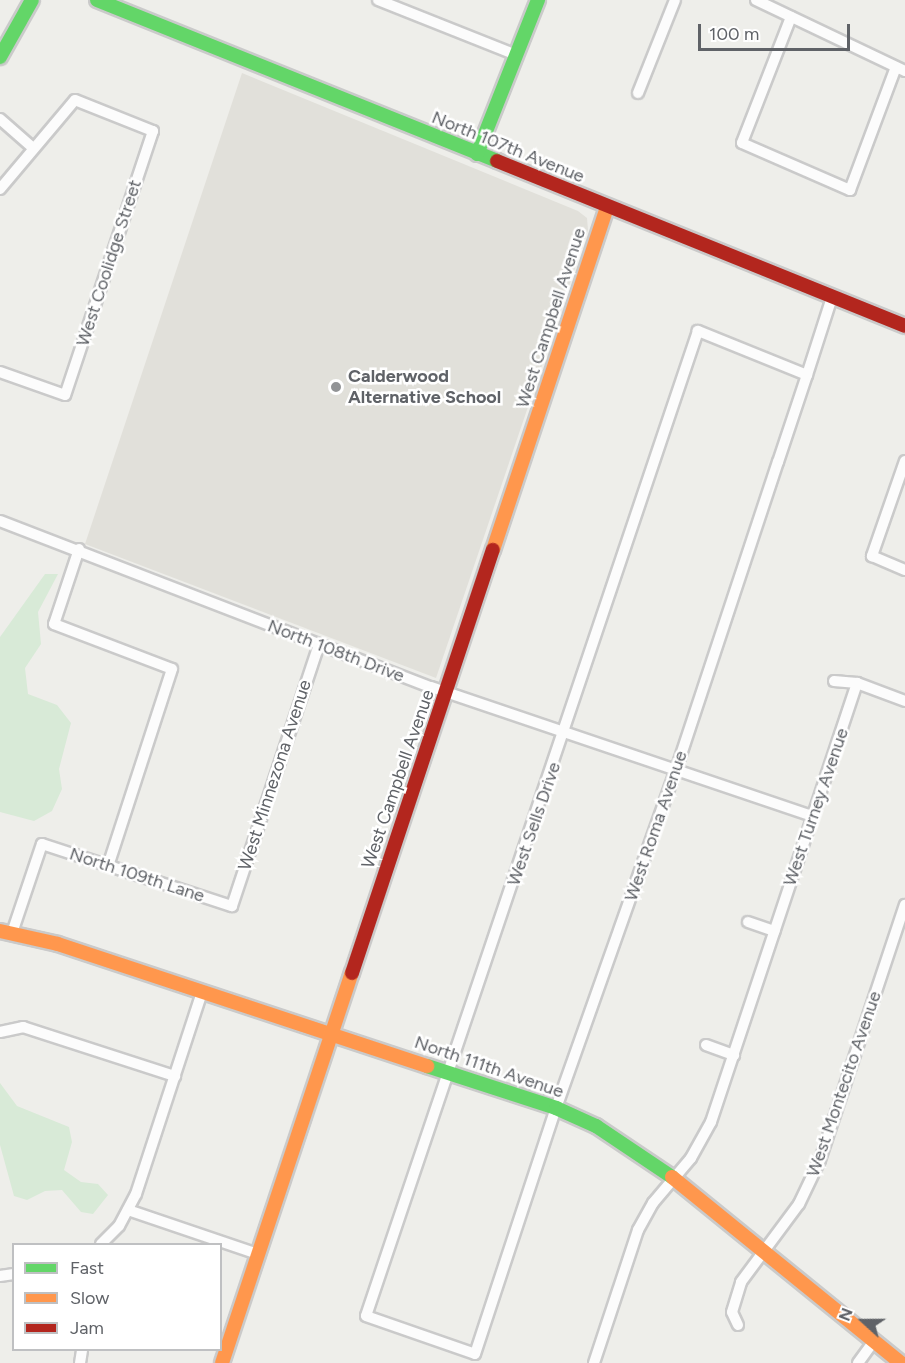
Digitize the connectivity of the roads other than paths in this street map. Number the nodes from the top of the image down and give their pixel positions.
1 (32, 0) edge
2 (97, 0) edge
3 (378, 0) edge
4 (538, 0) edge
5 (675, 0) edge
6 (756, 0) edge
7 (791, 17) junction
8 (516, 55) junction
9 (0, 57) edge
10 (901, 69) edge
11 (638, 93) dead end
12 (0, 119) edge
13 (33, 148) junction
14 (477, 154) junction
15 (0, 189) edge
16 (607, 207) junction
17 (832, 297) junction
18 (905, 326) edge
19 (0, 372) edge
20 (807, 375) junction
21 (905, 461) edge
22 (0, 521) edge
23 (79, 549) junction
24 (905, 570) edge
25 (318, 645) junction
26 (834, 681) dead end
27 (857, 683) junction
28 (447, 693) junction
29 (905, 701) edge
30 (566, 732) junction
31 (676, 770) junction
32 (812, 816) junction
33 (108, 866) junction
34 (905, 905) edge
35 (232, 906) joint
36 (748, 922) dead end
37 (774, 931) junction
38 (6, 932) edge
39 (202, 992) junction
40 (0, 1032) edge
41 (331, 1034) junction
42 (706, 1045) dead end
43 (734, 1055) junction
44 (447, 1072) junction
45 (175, 1076) junction
46 (556, 1108) junction
47 (673, 1178) junction
48 (128, 1210) junction
49 (103, 1243) edge
50 (763, 1251) junction
51 (258, 1254) junction
52 (738, 1325) dead end
53 (874, 1341) junction
54 (475, 1354) joint
55 (222, 1363) edge
56 (594, 1363) edge
57 (858, 1363) edge
58 (901, 1363) edge

1 - 9 street
2 - 14 street, North 107th Avenue
3 - 8 street
4 - 8 street
5 - 11 street
6 - 7 street
7 - 10 street
7 - 10 street
8 - 14 street
12 - 13 street
13 - 15 street
13 - 19 street, West Coolidge Street
14 - 16 street, North 107th Avenue
16 - 17 street, North 107th Avenue
16 - 28 street, West Campbell Avenue
17 - 18 street, North 107th Avenue
17 - 20 street, West Roma Avenue
20 - 30 street, West Sells Drive
20 - 31 street, West Roma Avenue
21 - 24 street
22 - 23 street, North 108th Drive
23 - 25 street, North 108th Drive
23 - 33 street
25 - 28 street, North 108th Drive
25 - 35 street, West Minnezona Avenue
26 - 27 street
27 - 29 street
27 - 32 street, West Turney Avenue
28 - 30 street, North 108th Drive
28 - 41 street, West Campbell Avenue
30 - 31 street, North 108th Drive
30 - 44 street, West Sells Drive
31 - 32 street, North 108th Drive
31 - 46 street, West Roma Avenue
32 - 37 street, West Turney Avenue
33 - 35 street, North 109th Lane
33 - 38 street, North 109th Lane
34 - 50 street, West Montecito Avenue
36 - 37 street
37 - 43 street, West Turney Avenue
38 - 39 street, North 111th Avenue
39 - 41 street, North 111th Avenue
39 - 45 street
40 - 45 street
41 - 44 street, North 111th Avenue
41 - 51 street, West Campbell Avenue
42 - 43 street
43 - 47 street, West Turney Avenue
44 - 46 street, North 111th Avenue
44 - 54 street, West Sells Drive
45 - 48 street
46 - 47 street, North 111th Avenue
46 - 54 street, West Roma Avenue
47 - 50 street, North 111th Avenue
47 - 56 street, West Turney Avenue
48 - 49 street
48 - 51 street
50 - 52 street, West Montecito Avenue
50 - 53 street, North 111th Avenue
51 - 55 street, West Campbell Avenue
53 - 57 street
53 - 58 street, North 111th Avenue

